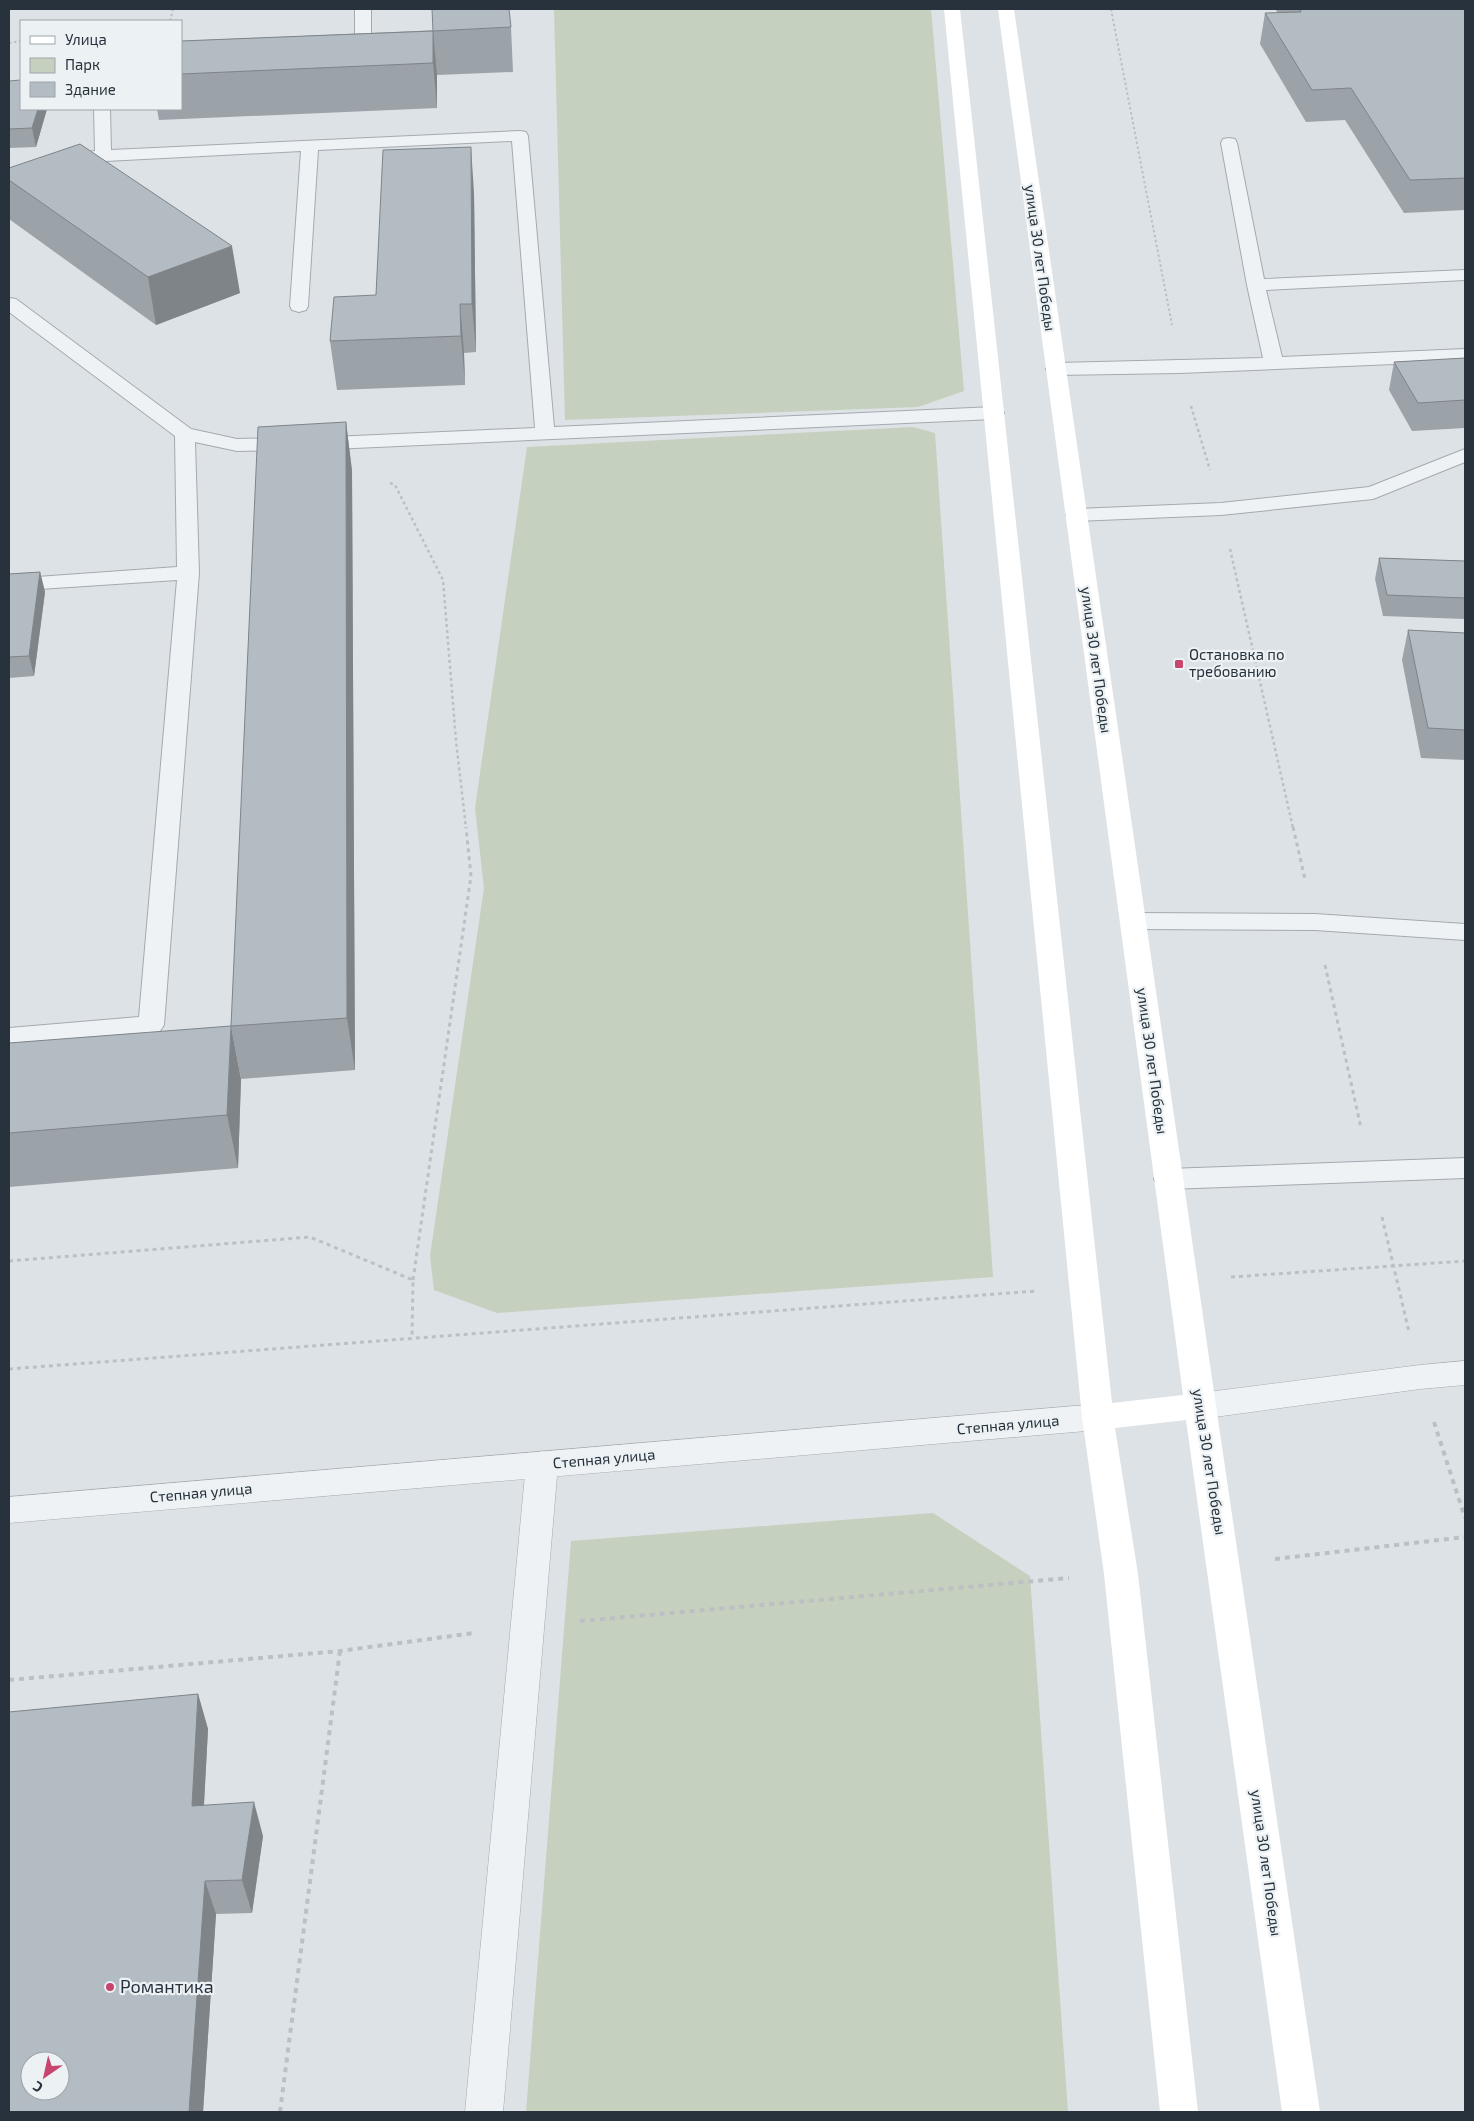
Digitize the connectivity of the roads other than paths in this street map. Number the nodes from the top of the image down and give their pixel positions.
1 (363, 9) edge
2 (952, 9) edge
3 (1006, 9) edge
4 (324, 48) edge
5 (102, 110) edge
6 (1229, 143) dead end
7 (310, 144) junction
8 (103, 155) junction
9 (75, 159) edge
10 (1465, 274) edge
11 (1256, 285) junction
12 (9, 302) edge
13 (299, 306) dead end
14 (1465, 355) edge
15 (1274, 363) junction
16 (1056, 369) junction
17 (994, 413) junction
18 (545, 432) junction
19 (185, 434) junction
20 (1465, 455) edge
21 (1076, 515) junction
22 (188, 573) junction
23 (9, 585) edge
24 (1133, 921) junction
25 (1465, 932) edge
26 (9, 1037) edge
27 (1465, 1168) edge
28 (1168, 1179) junction
29 (1465, 1372) edge
30 (1200, 1406) junction
31 (1098, 1417) junction
32 (542, 1464) junction
33 (9, 1510) edge
34 (484, 2112) edge
35 (1179, 2112) edge
36 (1301, 2112) edge

1 - 4 lane
2 - 17 main road
3 - 16 main road, улица 30 лет Победы
5 - 8 lane
6 - 11 lane
7 - 8 lane
7 - 13 lane
7 - 18 lane
8 - 9 lane
10 - 11 lane
11 - 15 lane
12 - 19 lane
14 - 15 lane
15 - 16 lane
16 - 21 main road, улица 30 лет Победы
17 - 18 lane
17 - 31 main road
18 - 19 lane
19 - 22 lane
20 - 21 lane
21 - 24 main road, улица 30 лет Победы
22 - 23 lane
22 - 26 lane
24 - 25 lane
24 - 28 main road, улица 30 лет Победы
27 - 28 lane
28 - 30 main road, улица 30 лет Победы
29 - 30 street
30 - 31 main road, Степная улица
30 - 36 main road, улица 30 лет Победы
31 - 32 street, Степная улица
31 - 35 main road
32 - 33 street, Степная улица
32 - 34 street

